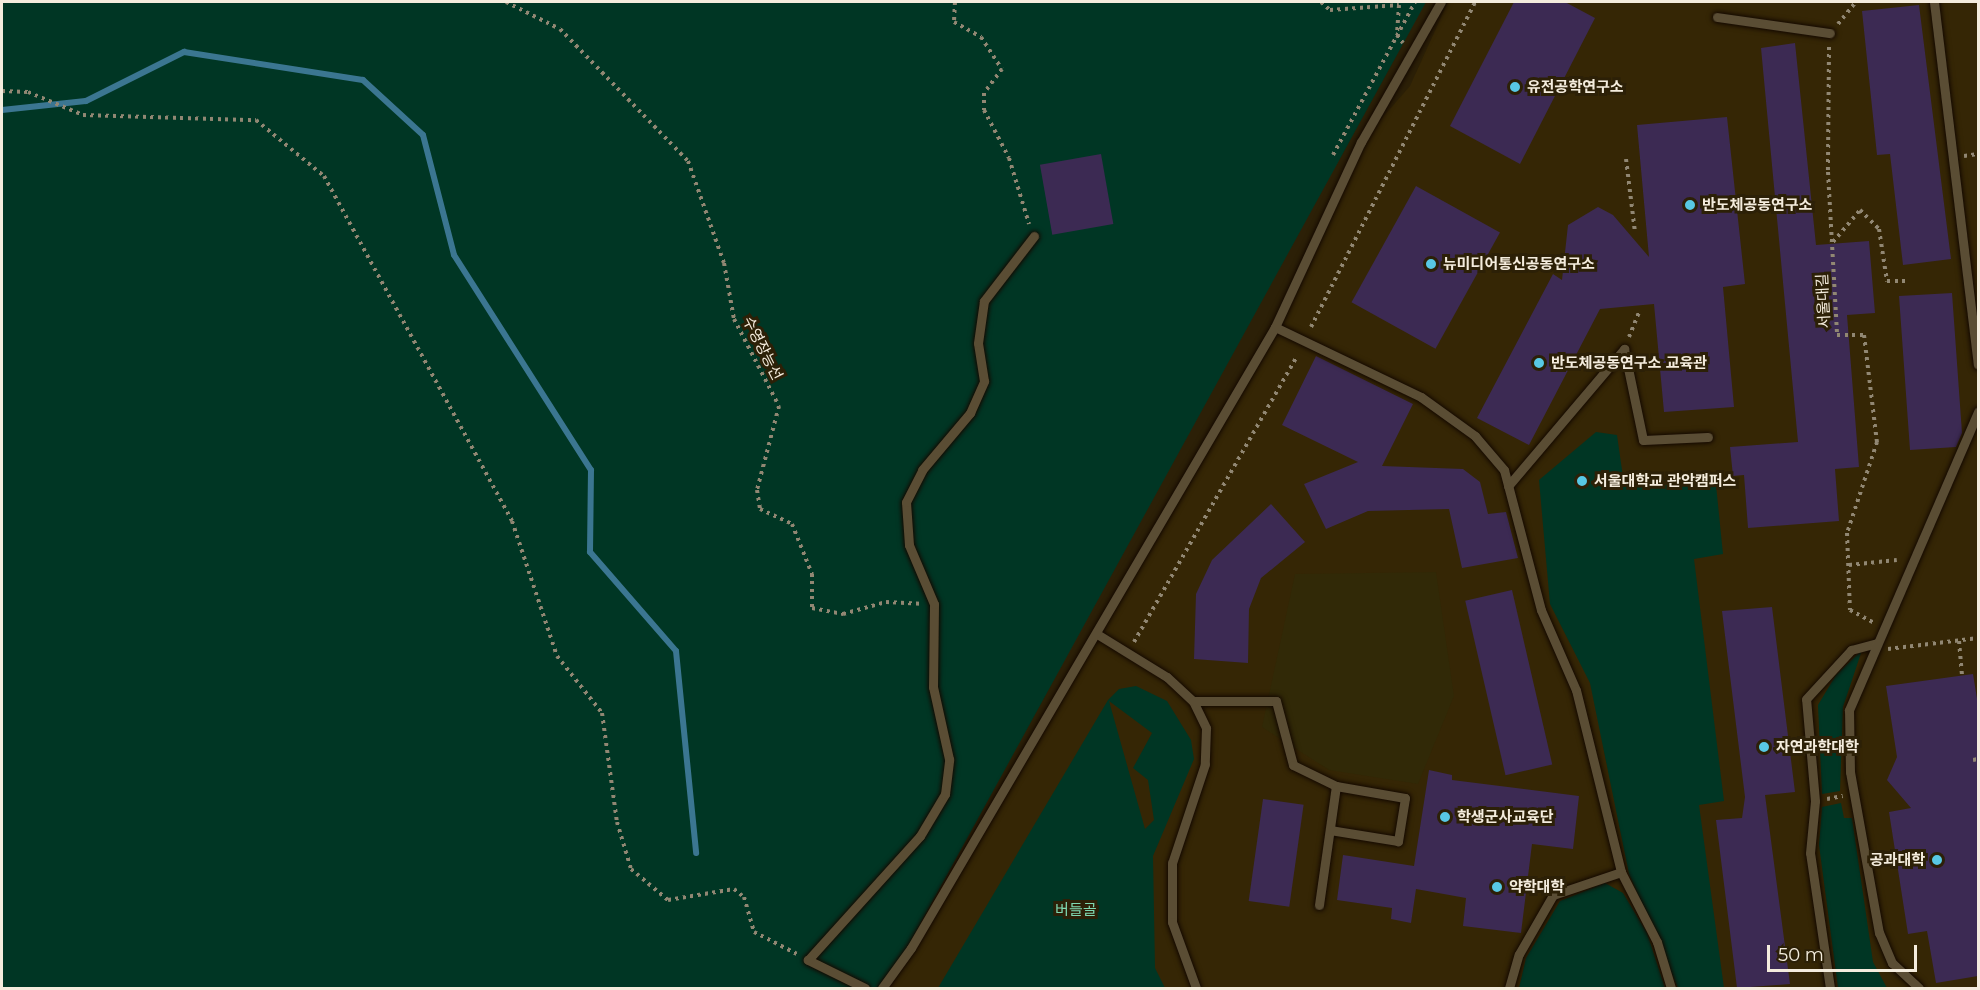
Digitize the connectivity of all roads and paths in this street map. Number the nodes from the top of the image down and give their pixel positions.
1 (506, 2) edge
2 (955, 2) edge
3 (1321, 2) edge
4 (1415, 2) edge
5 (1442, 2) edge
6 (1475, 2) edge
7 (1856, 2) edge
8 (1934, 2) edge
9 (1717, 17) dead end
10 (1830, 33) junction
11 (1397, 35) junction
12 (1412, 56) junction
13 (2, 91) edge
14 (1978, 154) edge
15 (1333, 155) dead end
16 (1964, 156) dead end
17 (1626, 159) dead end
18 (1635, 232) dead end
19 (1034, 236) joint
20 (1832, 243) junction
21 (1906, 281) dead end
22 (1640, 310) dead end
23 (1275, 327) junction
24 (1311, 327) dead end
25 (1624, 349) junction
26 (1297, 356) dead end
27 (1978, 364) edge
28 (1978, 411) edge
29 (1708, 437) dead end
30 (1508, 486) junction
31 (934, 604) junction
32 (1884, 628) junction
33 (1097, 634) junction
34 (1978, 638) edge
35 (1959, 641) junction
36 (1877, 643) junction
37 (1128, 653) junction
38 (1962, 676) dead end
39 (1193, 701) junction
40 (1336, 786) junction
41 (1330, 830) junction
42 (1621, 872) junction
43 (1319, 905) dead end
44 (808, 960) junction
45 (865, 988) edge
46 (882, 988) edge
47 (1196, 988) edge
48 (1509, 988) edge
49 (1671, 988) edge
50 (1830, 988) edge
51 (1919, 988) edge

1 - 31 path, 수영장능선
2 - 19 path
3 - 11 path
4 - 11 path
5 - 12 lane
6 - 24 path
7 - 10 path
8 - 27 lane
9 - 10 lane
10 - 20 path, 서울대길
11 - 12 path
11 - 15 path
12 - 23 lane
13 - 44 path
14 - 16 path
17 - 18 path
19 - 31 lane
20 - 21 path
20 - 32 path, 서울대길
22 - 25 path
23 - 30 lane
23 - 33 lane
25 - 29 lane
25 - 30 lane
26 - 37 path
28 - 32 lane
30 - 42 lane
31 - 44 lane
32 - 36 lane
33 - 37 lane
33 - 46 lane
34 - 35 path
35 - 36 path
35 - 38 path
36 - 50 lane
36 - 51 lane
37 - 39 lane
39 - 40 lane
39 - 47 lane
40 - 41 lane
40 - 41 lane
41 - 43 lane
42 - 48 lane
42 - 49 lane
44 - 45 lane

